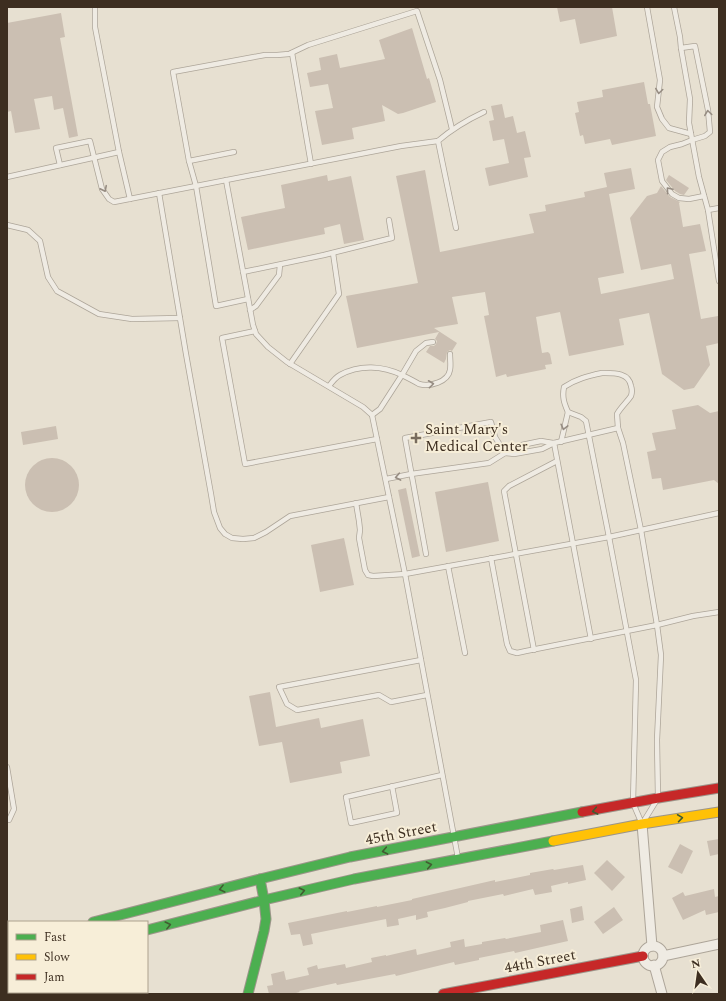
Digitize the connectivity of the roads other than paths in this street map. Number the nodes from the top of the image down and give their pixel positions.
1 (95, 7) edge
2 (647, 7) edge
3 (674, 7) edge
4 (680, 48) junction
5 (292, 53) junction
6 (484, 112) dead end
7 (452, 129) junction
8 (691, 134) junction
9 (692, 140) junction
10 (438, 141) junction
11 (119, 152) junction
12 (234, 152) dead end
13 (95, 157) junction
14 (189, 161) junction
15 (311, 164) junction
16 (60, 165) junction
17 (7, 177) edge
18 (226, 180) junction
19 (196, 186) junction
20 (159, 193) junction
21 (704, 196) junction
22 (130, 199) junction
23 (719, 208) edge
24 (708, 210) junction
25 (389, 220) dead end
26 (7, 225) edge
27 (456, 228) dead end
28 (333, 253) junction
29 (280, 265) junction
30 (243, 272) junction
31 (719, 281) edge
32 (248, 299) junction
33 (250, 310) junction
34 (180, 318) junction
35 (255, 331) junction
36 (433, 342) dead end
37 (450, 354) dead end
38 (290, 364) junction
39 (402, 375) junction
40 (328, 386) junction
41 (568, 412) junction
42 (372, 415) junction
43 (618, 428) junction
44 (589, 436) junction
45 (377, 439) junction
46 (561, 442) junction
47 (554, 443) junction
48 (505, 453) junction
49 (557, 461) junction
50 (411, 474) junction
51 (386, 479) junction
52 (389, 497) junction
53 (356, 504) junction
54 (719, 513) edge
55 (641, 530) junction
56 (609, 537) junction
57 (573, 543) junction
58 (426, 554) dead end
59 (515, 554) junction
60 (490, 558) junction
61 (448, 566) junction
62 (405, 574) junction
63 (719, 612) edge
64 (657, 625) junction
65 (627, 631) junction
66 (591, 638) junction
67 (534, 650) junction
68 (465, 653) dead end
69 (421, 660) junction
70 (427, 695) junction
71 (7, 767) edge
72 (442, 775) junction
73 (392, 786) junction
74 (719, 788) edge
75 (658, 798) junction
76 (633, 803) junction
77 (719, 812) edge
78 (7, 820) edge
79 (642, 824) junction
80 (454, 837) junction
81 (458, 859) junction
82 (260, 879) junction
83 (264, 900) junction
84 (97, 921) edge
85 (148, 930) edge
86 (719, 944) edge
87 (652, 946) junction
88 (643, 956) junction
89 (663, 956) junction
90 (654, 965) junction
91 (248, 994) edge
92 (443, 994) edge
93 (662, 994) edge

1 - 11 lane
2 -> 8 lane
3 - 4 lane
4 - 8 lane
9 -> 4 lane
5 - 7 lane
5 - 14 lane
5 - 15 lane
6 - 7 lane
7 - 10 lane
8 - 9 lane
9 - 21 lane
21 -> 9 lane
10 - 15 lane
10 - 27 lane
11 - 13 lane
11 - 22 lane
12 - 14 lane
13 - 16 lane
13 - 16 lane
13 -> 22 lane
14 - 19 lane
15 - 18 lane
16 - 17 lane
18 - 19 lane
18 - 30 lane
19 - 20 lane
19 - 32 lane
20 - 22 lane
20 - 34 lane
21 - 24 lane
23 - 24 lane
24 - 31 lane
25 - 28 lane
26 - 34 lane
28 - 29 lane
28 - 38 lane
29 - 30 lane
29 - 33 lane
30 - 32 lane
32 - 33 lane
33 - 35 lane
34 - 53 lane
35 - 38 lane
35 - 45 lane
36 - 39 lane
39 -> 37 lane
38 - 40 lane
39 - 40 lane
39 - 42 lane
40 - 42 lane
41 - 43 lane
41 - 44 lane
41 -> 46 lane
42 - 45 lane
43 - 44 lane
43 - 55 lane
44 - 46 lane
44 - 56 lane
45 - 51 lane
46 - 47 lane
47 - 48 lane
47 - 48 lane
47 - 49 lane
48 - 50 lane
48 - 50 lane
49 - 57 lane
49 - 59 lane
50 -> 51 lane
50 - 58 lane
51 - 52 lane
52 - 53 lane
52 - 62 lane
53 - 62 lane
54 - 55 lane
55 - 56 lane
55 - 64 lane
56 - 57 lane
56 - 65 lane
57 - 59 lane
57 - 66 lane
59 - 60 lane
59 - 67 lane
60 - 61 lane
60 - 67 lane
61 - 62 lane
61 - 68 lane
62 - 69 lane
63 - 64 lane
64 - 65 lane
64 - 75 lane
65 - 66 lane
65 - 76 lane
66 - 67 lane
69 - 70 lane
69 - 70 lane
70 - 72 lane
71 - 78 lane
72 - 73 lane
72 - 80 lane
73 - 73 lane
74 - 75 main road, 45th Street
75 - 76 main road, 45th Street
75 - 79 lane
76 - 79 lane
76 -> 80 main road, 45th Street
79 -> 77 main road
79 - 81 main road
79 - 87 street
80 - 81 lane
80 -> 82 main road, 45th Street
83 -> 81 main road
82 - 83 main road
82 -> 84 main road, 45th Street
85 -> 83 main road
83 - 91 main road
86 - 89 street
87 - 88 street
87 - 89 street
88 - 90 street
88 - 92 main road, 44th Street
89 - 90 street
90 - 93 street

